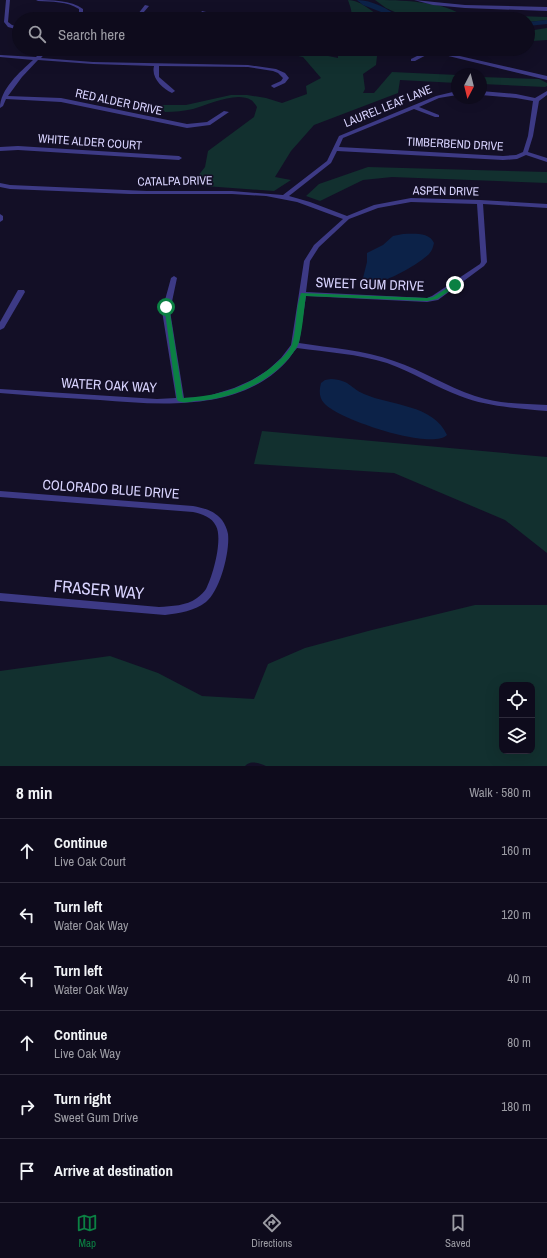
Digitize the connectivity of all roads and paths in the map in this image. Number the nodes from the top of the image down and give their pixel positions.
1 (8, 0) edge
2 (38, 0) edge
3 (417, 0) edge
4 (147, 6) dead end
5 (547, 9) edge
6 (0, 12) edge
7 (6, 12) junction
8 (81, 12) edge
9 (142, 12) edge
10 (12, 26) edge
11 (40, 56) edge
12 (421, 56) edge
13 (451, 56) edge
14 (0, 57) edge
15 (37, 59) junction
16 (413, 60) dead end
17 (157, 64) junction
18 (547, 78) edge
19 (274, 86) dead end
20 (172, 91) dead end
21 (547, 93) edge
22 (451, 94) edge
23 (487, 94) edge
24 (4, 97) junction
25 (536, 100) junction
26 (0, 106) edge
27 (415, 107) junction
28 (226, 112) dead end
29 (437, 116) dead end
30 (0, 149) edge
31 (336, 150) junction
32 (525, 154) junction
33 (179, 158) dead end
34 (547, 160) edge
35 (0, 185) edge
36 (285, 197) junction
37 (480, 202) junction
38 (547, 206) edge
39 (0, 216) edge
40 (347, 218) junction
41 (0, 220) edge
42 (174, 278) dead end
43 (21, 292) dead end
44 (303, 294) junction
45 (0, 328) edge
46 (296, 341) junction
47 (0, 391) edge
48 (180, 400) junction
49 (547, 408) edge
50 (0, 494) edge
51 (0, 597) edge
52 (195, 604) joint

1 - 7 street
2 - 8 street
3 - 5 street
4 - 9 street
6 - 7 street
7 - 10 street
11 - 15 street
12 - 16 street
13 - 18 street
14 - 15 street
15 - 17 street
15 - 24 street
17 - 19 street
17 - 20 street
21 - 25 street
22 - 27 street, LAUREL LEAF LANE
23 - 25 street
24 - 26 street
24 - 28 street, RED ALDER DRIVE
25 - 32 street
27 - 29 street
27 - 31 street, LAUREL LEAF LANE
30 - 33 street, WHITE ALDER COURT
31 - 32 street, TIMBERBEND DRIVE
31 - 36 street, LAUREL LEAF LANE
32 - 34 street
35 - 36 street, CATALPA DRIVE
36 - 40 street, CATALPA DRIVE
37 - 38 street, ASPEN DRIVE
37 - 40 street, ASPEN DRIVE
37 - 44 street, SWEET GUM DRIVE
39 - 41 street
40 - 44 street, ASPEN DRIVE
42 - 48 street
43 - 45 street
44 - 46 street, ASPEN DRIVE
46 - 48 street, WATER OAK WAY
46 - 49 street
47 - 48 street, WATER OAK WAY
50 - 52 street, COLORADO BLUE DRIVE
51 - 52 street, FRASER WAY

